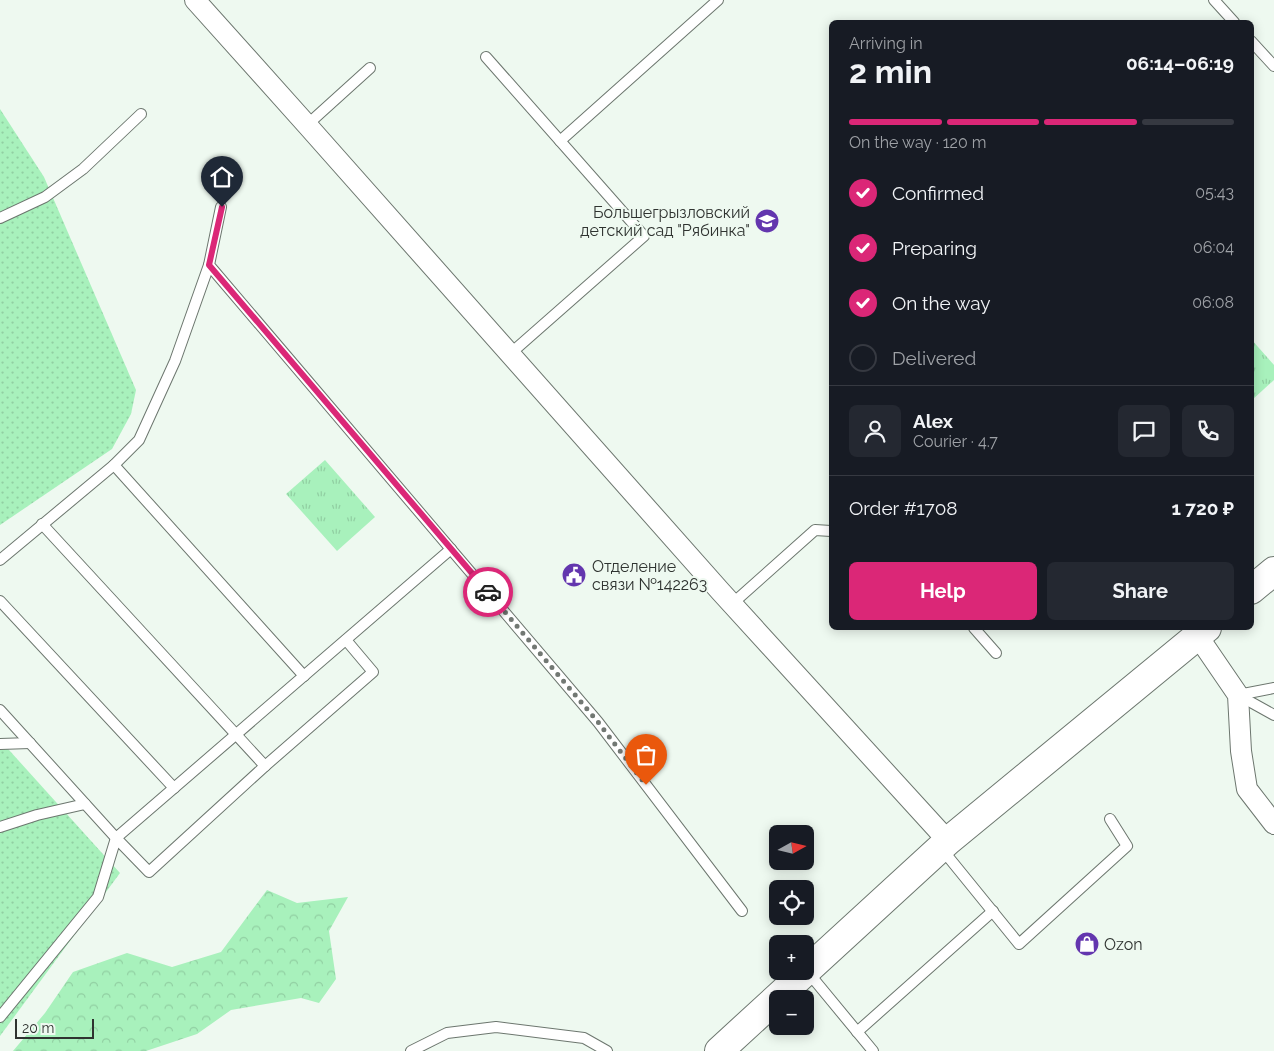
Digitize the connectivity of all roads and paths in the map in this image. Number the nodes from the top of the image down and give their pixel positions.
1 (194, 0) edge
2 (718, 0) edge
3 (1214, 0) edge
4 (1232, 20) edge
5 (1254, 44) edge
6 (486, 57) dead end
7 (1274, 66) edge
8 (370, 68) dead end
9 (141, 114) dead end
10 (307, 125) junction
11 (560, 141) junction
12 (222, 207) dead end
13 (0, 218) edge
14 (209, 265) junction
15 (510, 354) junction
16 (114, 465) junction
17 (42, 524) junction
18 (829, 531) edge
19 (451, 548) junction
20 (0, 560) edge
21 (1274, 571) edge
22 (1254, 588) edge
23 (0, 601) edge
24 (732, 604) junction
25 (976, 630) edge
26 (1202, 632) edge
27 (346, 640) junction
28 (996, 653) dead end
29 (304, 676) junction
30 (1274, 688) edge
31 (1238, 694) junction
32 (0, 710) edge
33 (1274, 715) edge
34 (236, 735) junction
35 (30, 743) junction
36 (0, 744) edge
37 (265, 766) junction
38 (174, 788) junction
39 (85, 804) junction
40 (1110, 819) dead end
41 (1274, 824) edge
42 (0, 827) edge
43 (116, 838) junction
44 (944, 844) junction
45 (742, 911) dead end
46 (993, 911) junction
47 (814, 965) edge
48 (797, 980) edge
49 (814, 980) edge
50 (0, 1016) edge
51 (857, 1032) junction
52 (411, 1051) edge
53 (607, 1051) edge
54 (719, 1051) edge
55 (873, 1051) edge

1 - 10 street
2 - 11 lane
3 - 4 lane
5 - 7 lane
6 - 11 lane
8 - 10 lane
9 - 13 lane
10 - 15 street
11 - 15 lane
12 - 14 lane
14 - 16 lane
14 - 19 lane
15 - 24 street
16 - 17 lane
16 - 29 lane
17 - 20 lane
17 - 34 lane
18 - 24 lane
19 - 27 lane
19 - 45 lane
21 - 22 street
23 - 38 lane
24 - 44 street
25 - 28 lane
26 - 31 street
26 - 44 street
27 - 29 lane
27 - 37 lane
29 - 34 lane
30 - 31 lane
31 - 33 lane
31 - 41 street
32 - 35 lane
34 - 37 lane
34 - 38 lane
35 - 36 lane
35 - 39 lane
37 - 43 lane
38 - 43 lane
39 - 42 lane
39 - 43 lane
40 - 46 lane
43 - 50 lane
44 - 46 lane
44 - 47 street
46 - 51 lane
48 - 54 street
49 - 51 lane
51 - 55 lane
52 - 53 lane

